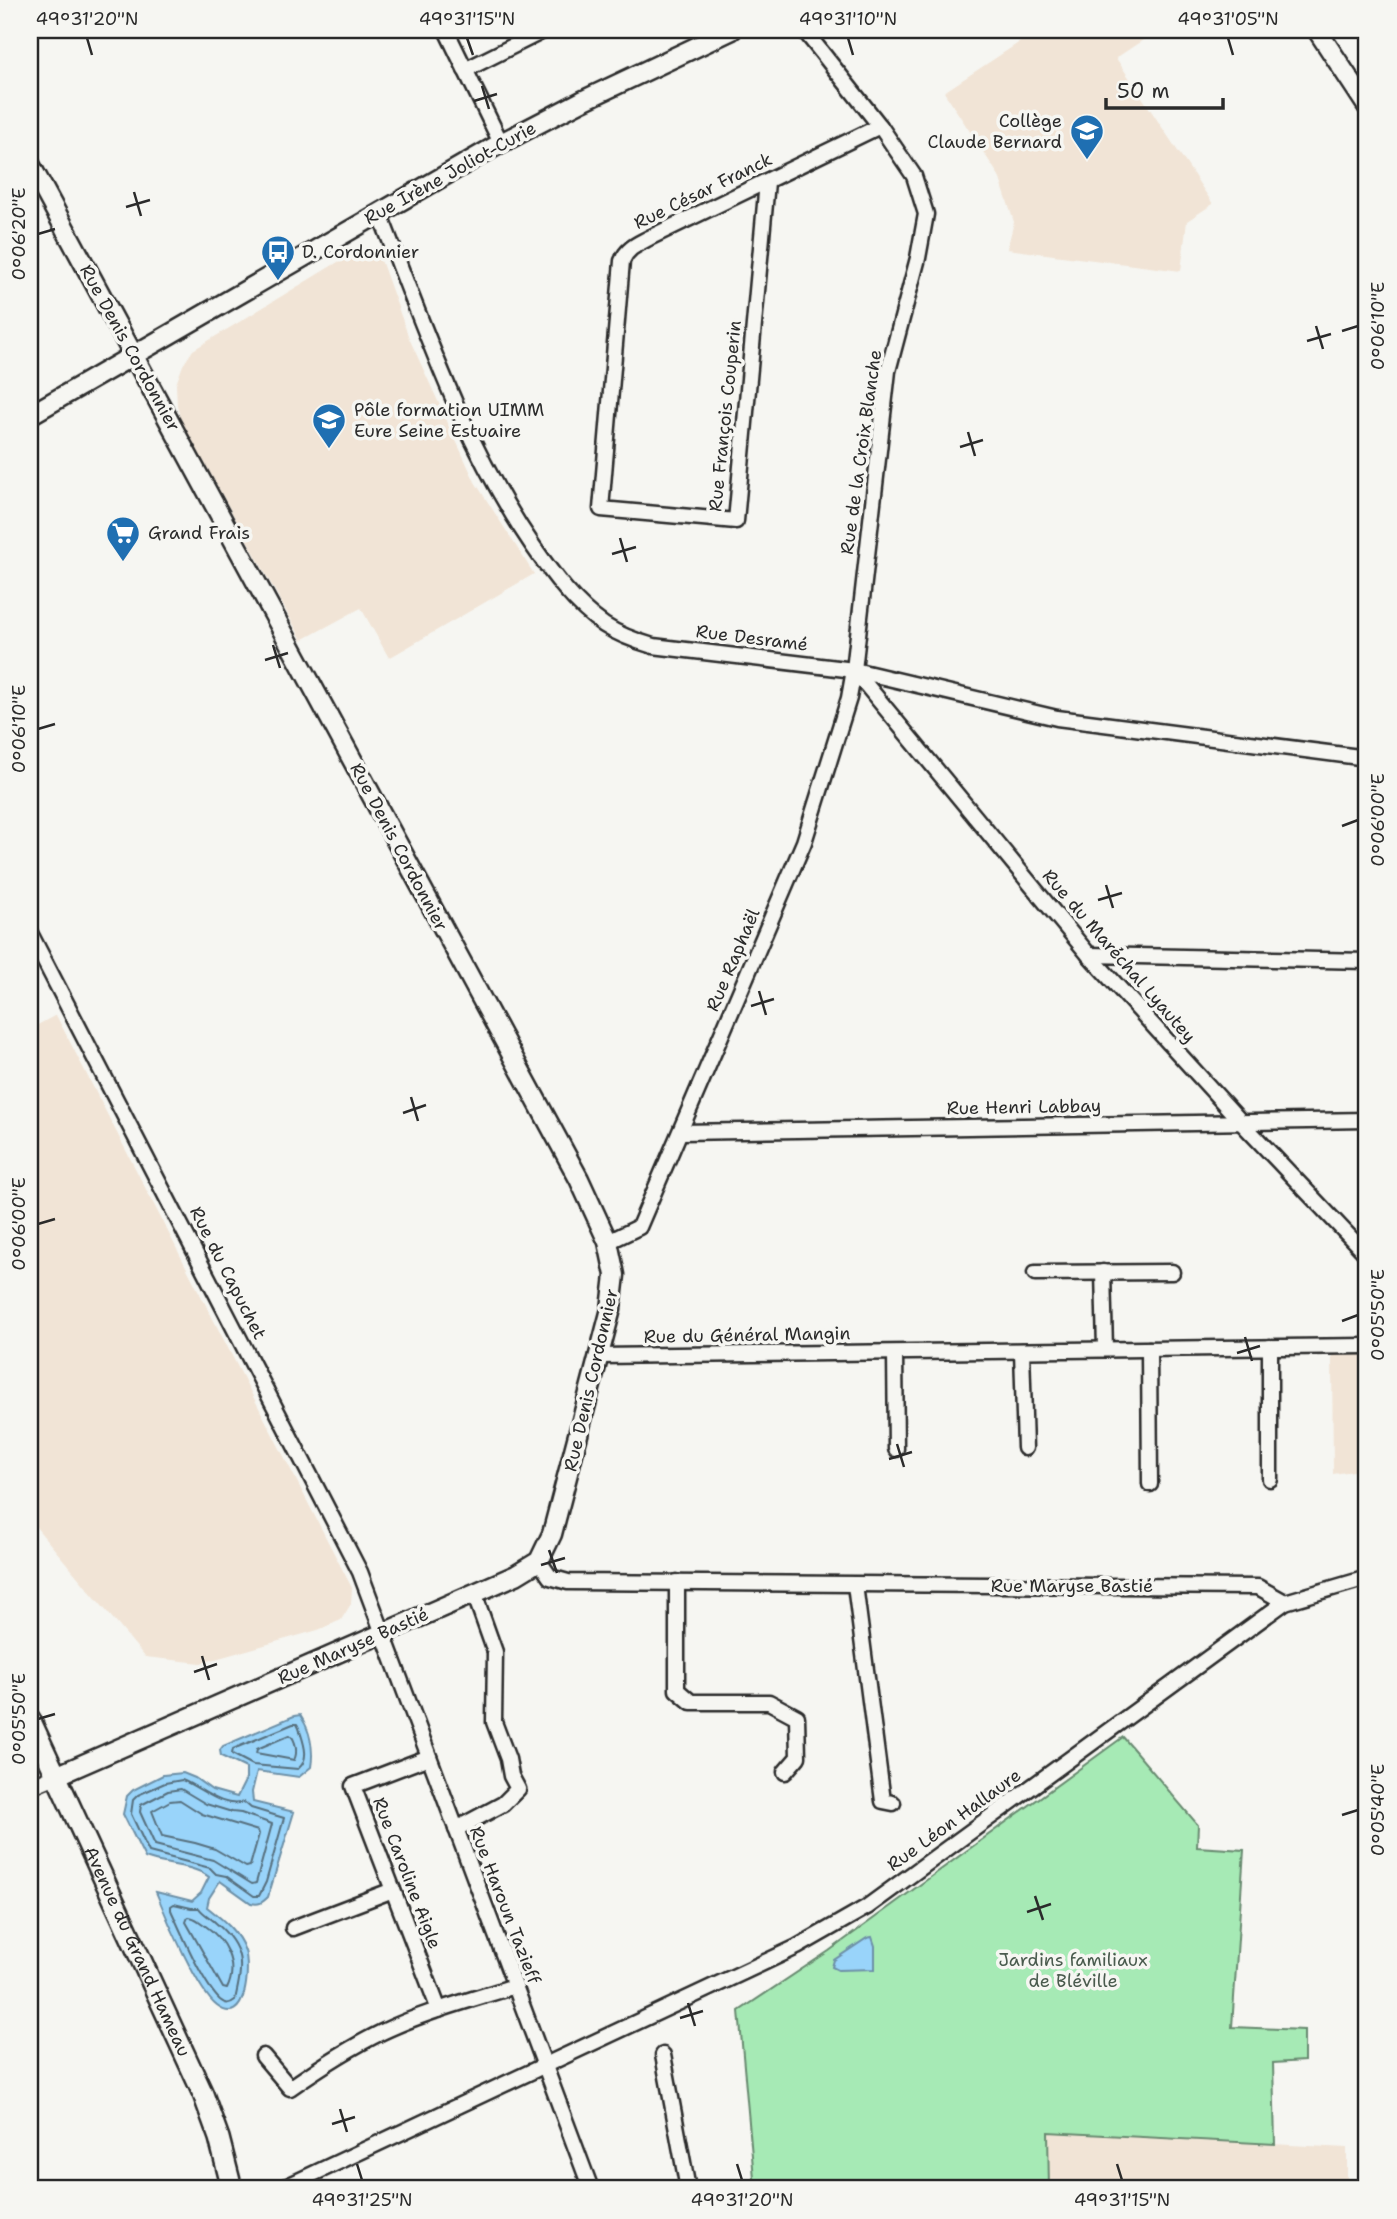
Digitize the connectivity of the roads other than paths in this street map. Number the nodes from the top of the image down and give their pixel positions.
1 (446, 30) edge
2 (545, 30) edge
3 (732, 30) edge
4 (804, 30) edge
5 (1317, 30) edge
6 (465, 69) junction
7 (1367, 106) edge
8 (880, 125) junction
9 (501, 143) junction
10 (30, 164) edge
11 (767, 182) junction
12 (379, 212) junction
13 (134, 356) junction
14 (30, 415) edge
15 (601, 509) joint
16 (854, 670) junction
17 (1367, 758) edge
18 (30, 933) edge
19 (1089, 955) junction
20 (1367, 961) edge
21 (1367, 1120) edge
22 (1241, 1122) junction
23 (681, 1132) junction
24 (608, 1241) junction
25 (1367, 1255) edge
26 (1103, 1272) junction
27 (1172, 1272) dead end
28 (1035, 1273) dead end
29 (1367, 1346) edge
30 (1270, 1347) junction
31 (1105, 1349) junction
32 (1149, 1349) junction
33 (1022, 1351) junction
34 (895, 1353) junction
35 (600, 1356) junction
36 (1025, 1448) dead end
37 (896, 1450) dead end
38 (1270, 1479) dead end
39 (1150, 1484) dead end
40 (539, 1561) junction
41 (1367, 1578) edge
42 (677, 1582) junction
43 (855, 1585) junction
44 (474, 1593) junction
45 (1285, 1602) junction
46 (383, 1634) junction
47 (30, 1719) edge
48 (429, 1757) junction
49 (785, 1772) dead end
50 (56, 1776) junction
51 (30, 1787) edge
52 (893, 1803) dead end
53 (456, 1829) junction
54 (393, 1890) junction
55 (293, 1928) dead end
56 (515, 1986) junction
57 (439, 2010) junction
58 (663, 2055) dead end
59 (263, 2056) dead end
60 (545, 2065) junction
61 (232, 2189) edge
62 (281, 2189) edge
63 (591, 2189) edge
64 (688, 2189) edge

1 - 6 street
2 - 6 street
3 - 9 street, Rue Irène Joliot-Curie
4 - 8 street, Rue de la Croix Blanche
5 - 7 street
6 - 9 street
8 - 11 street, Rue César Franck
8 - 16 street, Rue de la Croix Blanche
9 - 12 street, Rue Irène Joliot-Curie
10 - 13 street, Rue Denis Cordonnier
11 - 15 street, Rue César Franck
11 - 15 street, Rue François Couperin
12 - 13 street, Rue Irène Joliot-Curie
12 - 16 street, Rue Desramé
13 - 14 street, Rue Irène Joliot-Curie
13 - 24 street, Rue Denis Cordonnier
16 - 17 street, Rue Desramé
16 - 19 street, Rue du Maréchal Lyautey
16 - 23 street, Rue Raphaël
18 - 46 street, Rue du Capuchet
19 - 20 street
19 - 22 street, Rue du Maréchal Lyautey
21 - 22 street, Rue Henri Labbay
22 - 23 street, Rue Henri Labbay
22 - 25 street, Rue du Maréchal Lyautey
23 - 24 street, Rue Raphaël
24 - 35 street, Rue Denis Cordonnier
26 - 27 street
26 - 28 street
26 - 31 street
29 - 30 street, Rue du Général Mangin
30 - 32 street, Rue du Général Mangin
30 - 38 street
31 - 32 street, Rue du Général Mangin
31 - 33 street, Rue du Général Mangin
32 - 39 street
33 - 34 street, Rue du Général Mangin
33 - 36 street
34 - 35 street, Rue du Général Mangin
34 - 37 street
35 - 40 street, Rue Denis Cordonnier
40 - 42 street, Rue Maryse Bastié
40 - 44 street, Rue Maryse Bastié
41 - 45 street, Rue Léon Hallaure
42 - 43 street, Rue Maryse Bastié
42 - 49 street
43 - 45 street, Rue Maryse Bastié
43 - 52 street
44 - 46 street, Rue Maryse Bastié
44 - 53 street
45 - 60 street, Rue Léon Hallaure
46 - 48 street, Rue Haroun Tazieff
46 - 50 street, Rue Maryse Bastié
47 - 50 main road, Avenue du Grand Hameau
48 - 53 street, Rue Haroun Tazieff
48 - 54 street, Rue Caroline Aigle
50 - 51 street, Rue Maryse Bastié
50 - 61 main road, Avenue du Grand Hameau
53 - 56 street, Rue Haroun Tazieff
54 - 55 street
54 - 57 street, Rue Caroline Aigle
56 - 57 street
56 - 60 street, Rue Haroun Tazieff
57 - 59 street
58 - 64 street
60 - 62 street, Rue Léon Hallaure
60 - 63 street, Rue Haroun Tazieff

